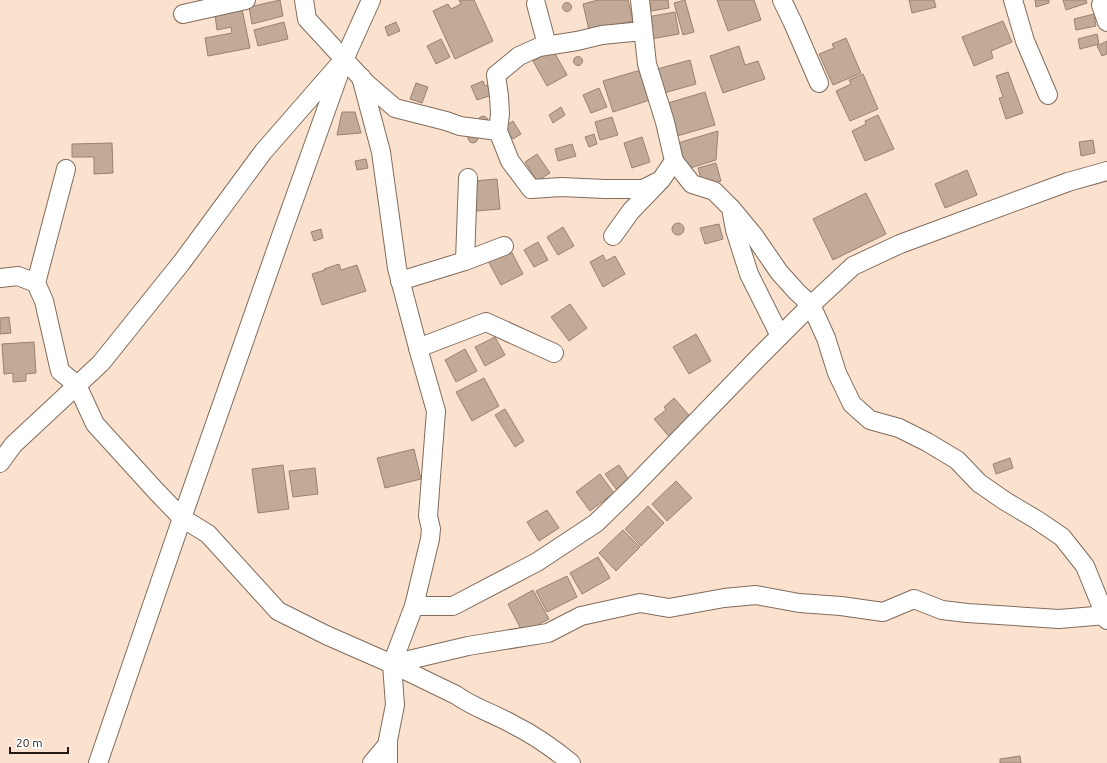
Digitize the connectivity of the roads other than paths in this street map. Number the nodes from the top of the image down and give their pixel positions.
1 (246, 0) edge
2 (304, 0) edge
3 (371, 0) edge
4 (640, 0) edge
5 (782, 0) edge
6 (1013, 0) edge
7 (1103, 0) edge
8 (536, 4) dead end
9 (183, 14) dead end
10 (1107, 22) edge
11 (643, 31) junction
12 (547, 45) junction
13 (344, 60) junction
14 (361, 77) junction
15 (819, 83) dead end
16 (1048, 95) dead end
17 (498, 131) junction
18 (674, 161) junction
19 (66, 169) dead end
20 (1107, 171) edge
21 (468, 178) dead end
22 (661, 180) junction
23 (731, 208) junction
24 (613, 236) dead end
25 (504, 246) dead end
26 (465, 261) junction
27 (0, 278) edge
28 (400, 281) junction
29 (36, 283) junction
30 (811, 305) junction
31 (780, 336) junction
32 (418, 348) junction
33 (554, 353) dead end
34 (77, 385) junction
35 (0, 463) edge
36 (182, 518) junction
37 (414, 606) junction
38 (1106, 617) edge
39 (392, 664) junction
40 (388, 744) junction
41 (98, 763) edge
42 (372, 763) edge
43 (388, 763) edge
44 (571, 763) edge

1 - 9 street
2 - 13 street
3 - 13 street
4 - 11 street
5 - 15 street
6 - 16 street
7 - 10 street
8 - 12 street
11 - 12 street
11 - 18 street
12 - 17 street
13 - 14 street
13 - 34 street
13 - 36 street
14 - 17 street
14 - 28 street
17 - 22 street
18 - 22 street
18 - 23 street
19 - 29 street
20 - 30 street
21 - 26 street
22 - 24 street
23 - 30 street
23 - 31 street
25 - 26 street
26 - 28 street
27 - 29 street
28 - 32 street
29 - 34 street
30 - 31 street
30 - 38 street
31 - 37 street
32 - 33 street
32 - 37 street
34 - 35 street
34 - 36 street
36 - 39 street
36 - 41 street
37 - 39 street
38 - 39 street
39 - 40 street
39 - 44 street
40 - 42 street
40 - 43 street

